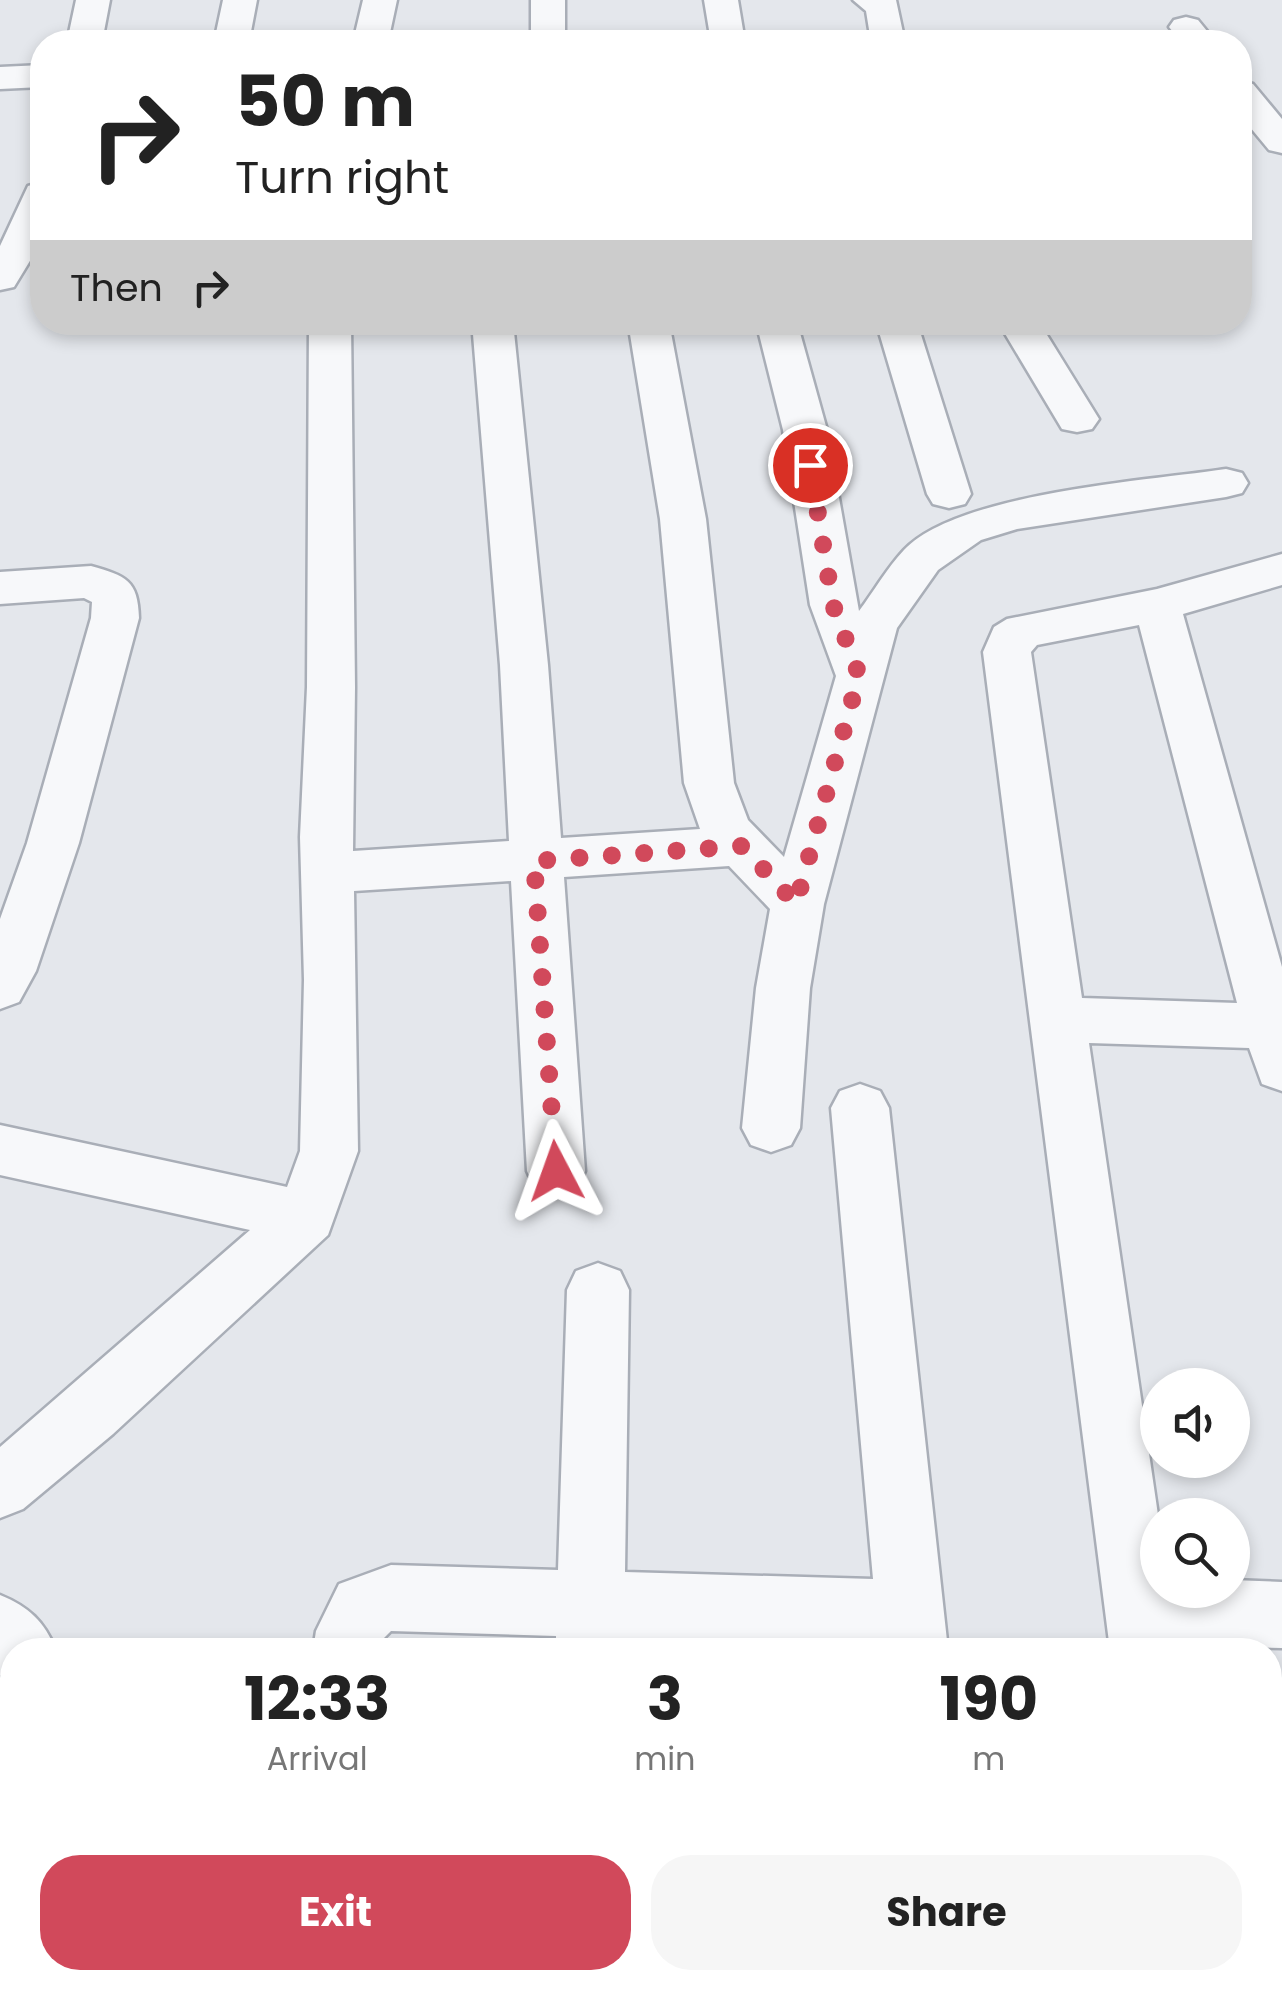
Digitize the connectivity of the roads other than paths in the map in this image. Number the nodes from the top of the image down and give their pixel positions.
1 (94, 0) edge
2 (240, 0) edge
3 (380, 0) edge
4 (548, 0) edge
5 (722, 0) edge
6 (870, 0) edge
7 (87, 30) edge
8 (234, 30) edge
9 (374, 30) edge
10 (548, 30) edge
11 (726, 30) edge
12 (886, 30) edge
13 (30, 77) edge
14 (0, 78) edge
15 (30, 212) edge
16 (11, 241) edge
17 (0, 278) edge
18 (330, 335) edge
19 (493, 335) edge
20 (650, 335) edge
21 (779, 335) edge
22 (900, 335) edge
23 (1026, 335) edge
24 (1077, 419) dead end
25 (1226, 483) dead end
26 (949, 494) dead end
27 (1282, 569) edge
28 (0, 588) edge
29 (1158, 605) junction
30 (859, 675) junction
31 (742, 846) junction
32 (534, 861) junction
33 (327, 872) junction
34 (796, 904) junction
35 (0, 987) edge
36 (1058, 1020) junction
37 (1278, 1040) edge
38 (860, 1108) dead end
39 (771, 1128) dead end
40 (0, 1150) edge
41 (556, 1171) dead end
42 (307, 1217) junction
43 (598, 1290) dead end
44 (0, 1486) edge
45 (1282, 1615) edge
46 (591, 1627) edge
47 (1141, 1630) edge
48 (913, 1632) edge
49 (349, 1638) edge

1 - 7 street
2 - 8 street
3 - 9 street
4 - 10 street
5 - 11 street
6 - 12 street
13 - 14 street
15 - 16 street
16 - 17 street
18 - 33 street
19 - 32 street
20 - 31 street
21 - 30 street
22 - 26 street
23 - 24 street
25 - 30 street
27 - 29 street
28 - 35 street
29 - 36 street
29 - 37 street
30 - 34 street
31 - 32 street
31 - 34 street
32 - 33 street
32 - 41 street
33 - 42 street
34 - 39 street
36 - 37 street
36 - 47 street
38 - 48 street
40 - 42 street
42 - 44 street
43 - 46 street
45 - 47 street
46 - 48 street
46 - 49 street

